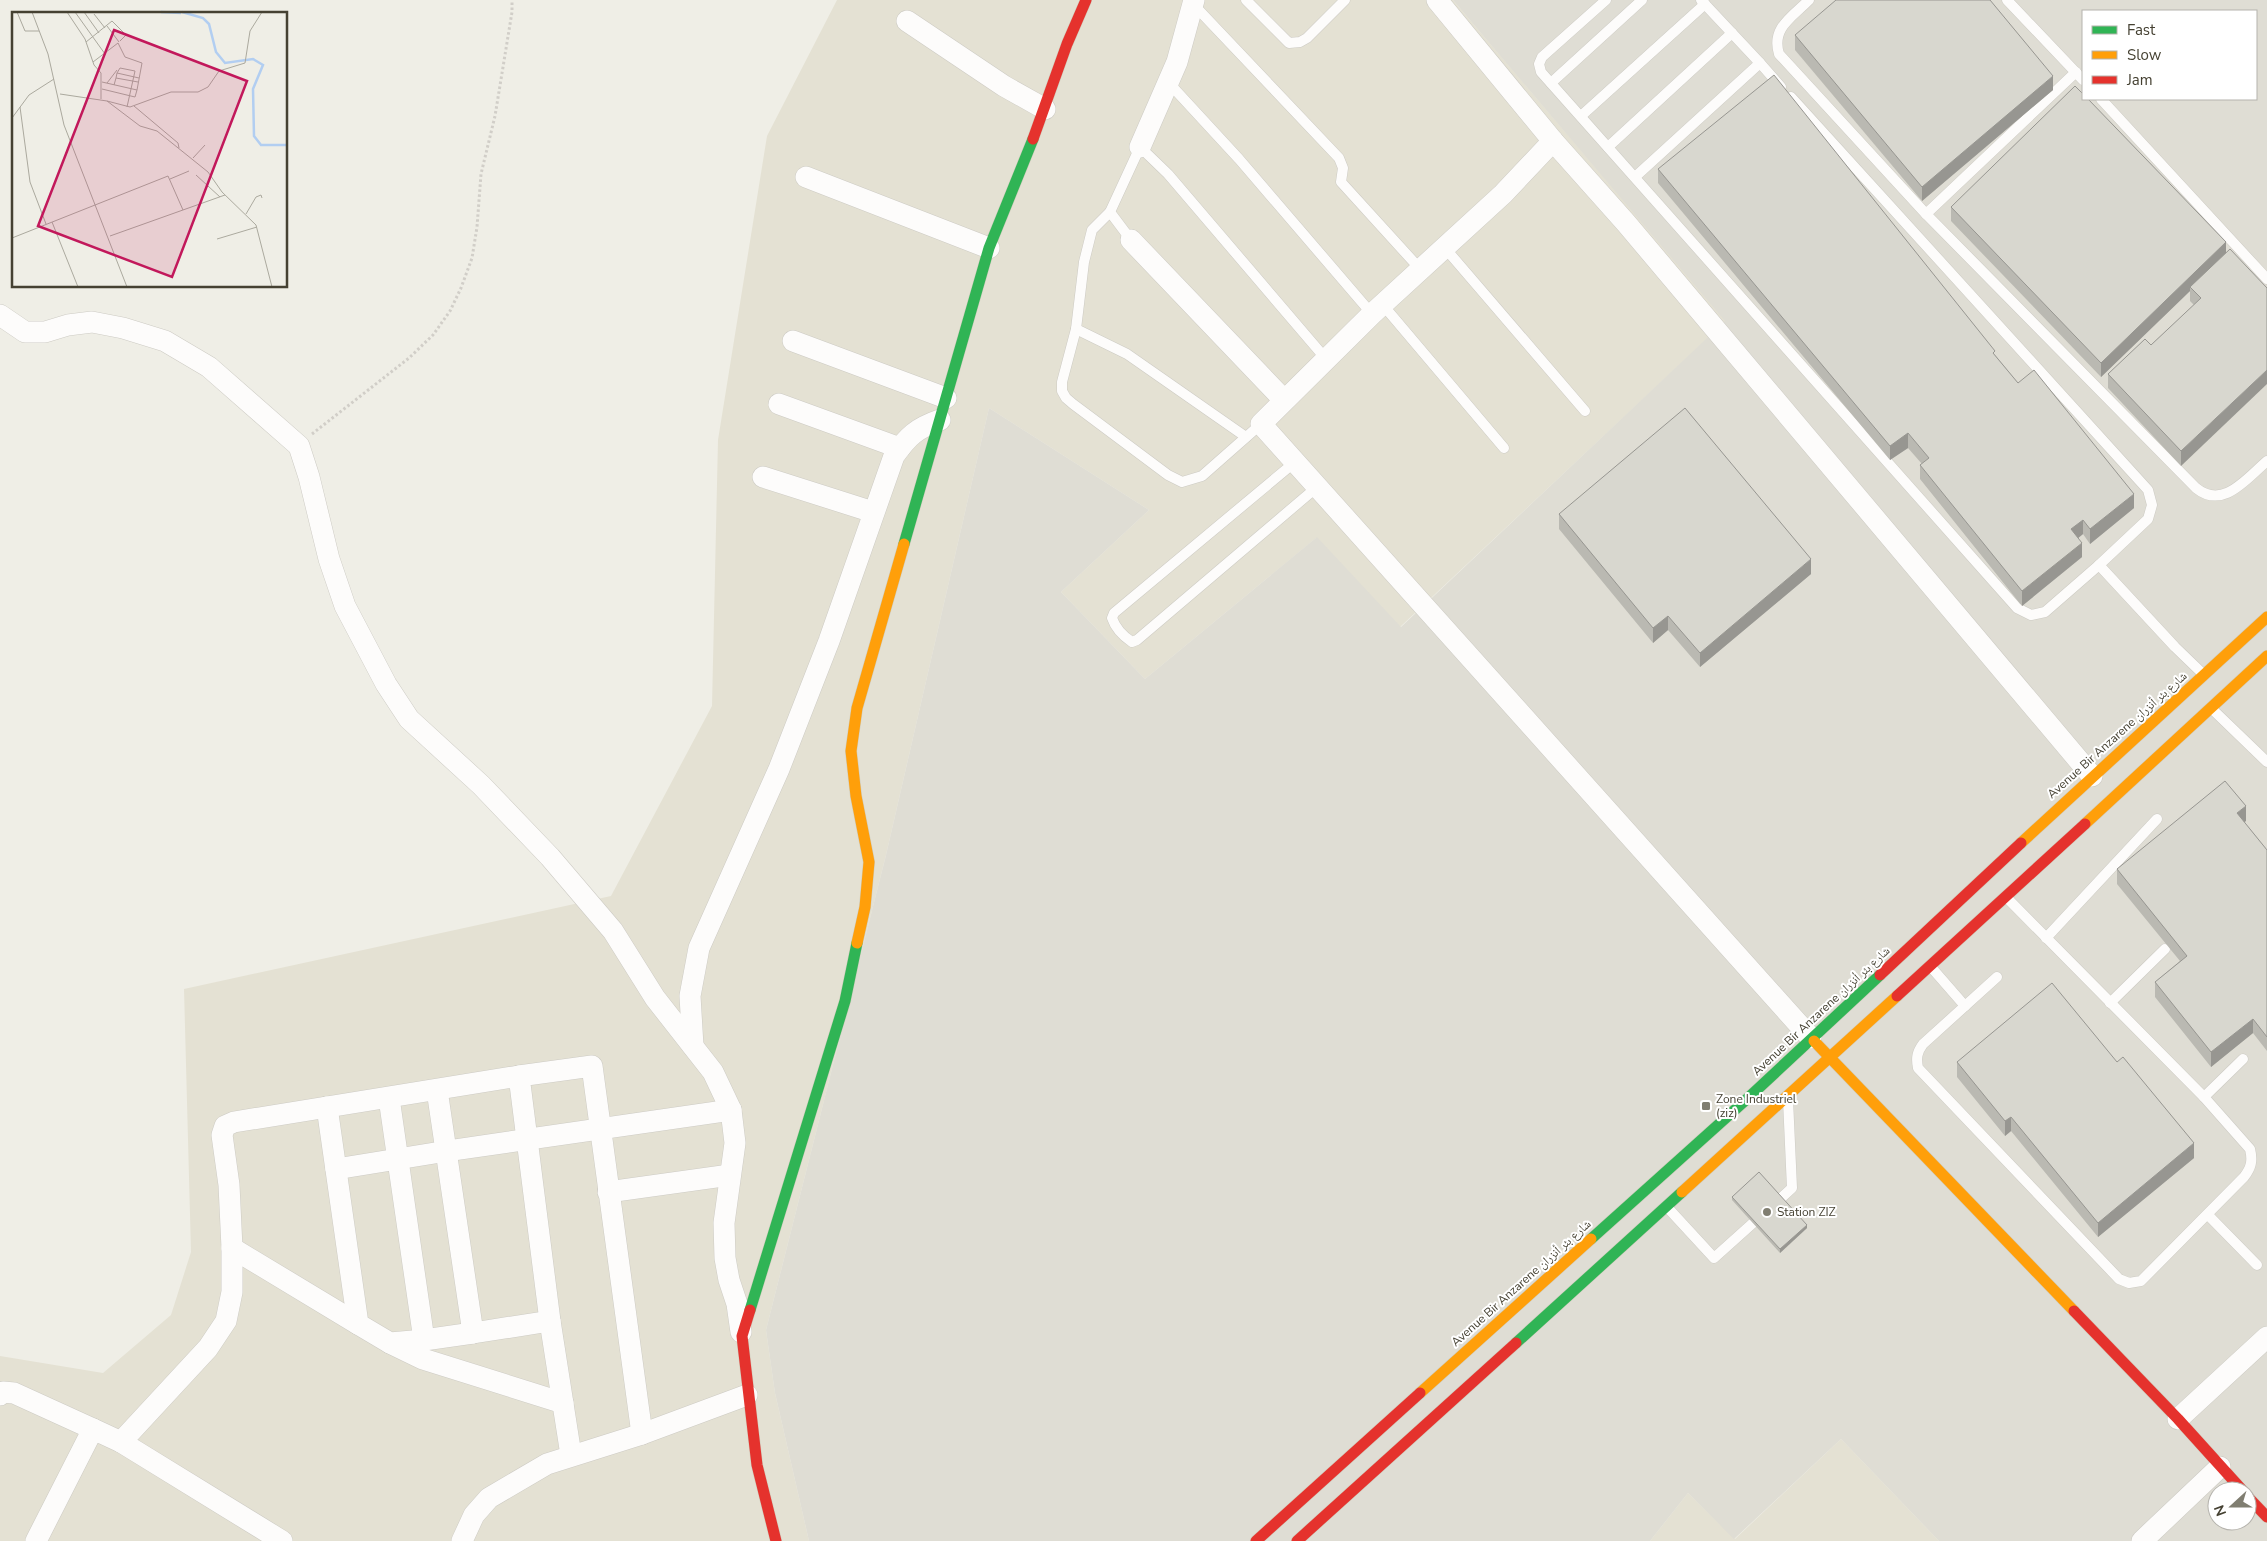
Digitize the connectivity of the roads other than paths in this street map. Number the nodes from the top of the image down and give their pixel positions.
1 (1086, 0) edge
2 (1246, 0) edge
3 (1345, 0) edge
4 (1437, 0) edge
5 (1606, 0) edge
6 (1642, 0) edge
7 (1810, 0) edge
8 (2007, 0) edge
9 (1193, 2) edge
10 (1703, 2) edge
11 (907, 21) dead end
12 (1732, 33) junction
13 (1760, 63) junction
14 (2076, 72) junction
15 (2082, 79) edge
16 (1168, 82) junction
17 (1551, 82) junction
18 (2102, 100) edge
19 (1045, 109) junction
20 (1581, 116) junction
21 (1554, 141) junction
22 (1140, 147) junction
23 (1608, 147) junction
24 (806, 177) dead end
25 (1635, 178) junction
26 (1110, 212) junction
27 (1926, 214) junction
28 (1131, 240) joint
29 (989, 248) junction
30 (1445, 248) junction
31 (1421, 270) junction
32 (2267, 279) edge
33 (1377, 310) junction
34 (0, 315) edge
35 (1076, 329) junction
36 (793, 341) dead end
37 (1326, 359) junction
38 (946, 398) junction
39 (1283, 399) junction
40 (779, 404) dead end
41 (1585, 410) dead end
42 (940, 420) junction
43 (1253, 430) junction
44 (900, 448) junction
45 (1504, 448) dead end
46 (2267, 461) edge
47 (1294, 462) junction
48 (763, 477) dead end
49 (1317, 488) junction
50 (874, 512) junction
51 (2100, 565) junction
52 (2267, 617) edge
53 (2267, 656) edge
54 (2204, 675) junction
55 (2210, 708) junction
56 (2267, 762) edge
57 (2092, 776) junction
58 (2157, 819) dead end
59 (2005, 897) junction
60 (2046, 938) junction
61 (2165, 949) edge
62 (1930, 966) junction
63 (1997, 977) dead end
64 (2110, 1003) junction
65 (1965, 1006) junction
66 (1811, 1038) junction
67 (692, 1046) junction
68 (1830, 1057) junction
69 (2243, 1059) dead end
70 (519, 1076) junction
71 (437, 1090) junction
72 (1788, 1096) junction
73 (2204, 1097) junction
74 (389, 1098) junction
75 (327, 1107) junction
76 (731, 1110) junction
77 (600, 1129) junction
78 (527, 1139) junction
79 (447, 1151) junction
80 (398, 1158) junction
81 (336, 1169) junction
82 (730, 1175) junction
83 (608, 1192) junction
84 (1780, 1199) edge
85 (1666, 1206) junction
86 (2208, 1214) junction
87 (1753, 1223) edge
88 (232, 1248) junction
89 (2257, 1265) dead end
90 (550, 1322) junction
91 (358, 1324) junction
92 (473, 1333) junction
93 (742, 1336) junction
94 (2267, 1337) edge
95 (424, 1340) junction
96 (390, 1343) junction
97 (0, 1395) edge
98 (747, 1395) junction
99 (563, 1403) junction
100 (2178, 1419) junction
101 (93, 1429) junction
102 (642, 1434) junction
103 (121, 1442) junction
104 (571, 1455) junction
105 (2220, 1467) junction
106 (2233, 1481) edge
107 (2257, 1506) edge
108 (2267, 1517) edge
109 (275, 1539) edge
110 (36, 1541) edge
111 (462, 1541) edge
112 (776, 1541) edge
113 (1256, 1541) edge
114 (1297, 1541) edge
115 (2142, 1541) edge

1 - 19 main road
2 - 3 lane
4 - 21 street
5 - 17 lane
6 - 17 lane
7 - 27 lane
8 - 14 lane
9 - 16 street
9 - 31 lane
10 - 12 lane
10 - 20 lane
11 - 19 street
12 - 13 lane
12 - 23 lane
13 - 25 lane
13 - 51 lane
14 - 15 lane
14 - 27 lane
16 - 22 street
16 - 33 lane
17 - 20 lane
18 - 32 lane
19 - 29 main road
20 - 23 lane
21 - 30 street
21 - 57 street
22 - 26 lane
22 - 37 lane
23 - 25 lane
24 - 29 street
25 - 51 lane
26 - 28 lane
26 - 35 lane
27 - 46 lane
28 - 39 street
29 - 38 main road
30 - 31 street
30 - 41 lane
31 - 33 street
33 - 37 street
33 - 45 lane
34 - 67 street
35 - 43 lane
35 - 43 lane
36 - 38 street
37 - 39 street
38 - 42 main road
39 - 43 street
40 - 44 street
42 - 44 street
42 - 93 main road
43 - 47 street
44 - 50 street
47 - 49 street
47 - 49 lane
48 - 50 street
49 - 66 street
50 - 67 street
51 - 54 lane
52 - 54 main road, Avenue Bir Anzarene شارع بئر أنزران
53 - 55 main road
54 - 57 main road, Avenue Bir Anzarene شارع بئر أنزران
55 - 56 lane
55 - 59 main road
57 - 66 main road, Avenue Bir Anzarene شارع بئر أنزران
58 - 60 lane
59 - 60 lane
59 - 62 main road
60 - 64 lane
61 - 64 lane
62 - 65 lane
62 - 68 main road
63 - 65 lane
64 - 73 lane
65 - 86 lane
66 - 68 main road
66 - 113 main road, Avenue Bir Anzarene شارع بئر أنزران
67 - 76 street
68 - 72 main road
68 - 100 main road
69 - 73 lane
70 - 71 street
70 - 77 street
70 - 78 street
71 - 74 street
71 - 79 street
72 - 84 lane
72 - 85 main road
73 - 86 lane
74 - 75 street
74 - 80 street
75 - 81 street
75 - 88 street
76 - 77 street
76 - 82 street
77 - 78 street
77 - 83 street
78 - 79 street
78 - 90 street
79 - 80 street
79 - 92 street
80 - 81 street
80 - 95 street
81 - 91 street
82 - 83 street
82 - 93 street
83 - 102 street
85 - 87 lane
85 - 114 main road
86 - 89 lane
88 - 91 street
88 - 103 street
90 - 92 street
90 - 99 street
91 - 96 street
92 - 95 street
93 - 98 main road
94 - 100 street
95 - 96 street
96 - 99 street
97 - 101 street
98 - 102 street
98 - 112 main road
99 - 104 street
100 - 105 main road
101 - 103 street
101 - 110 street
102 - 104 street
103 - 109 street
104 - 111 street
105 - 106 main road
105 - 115 street
107 - 108 main road

